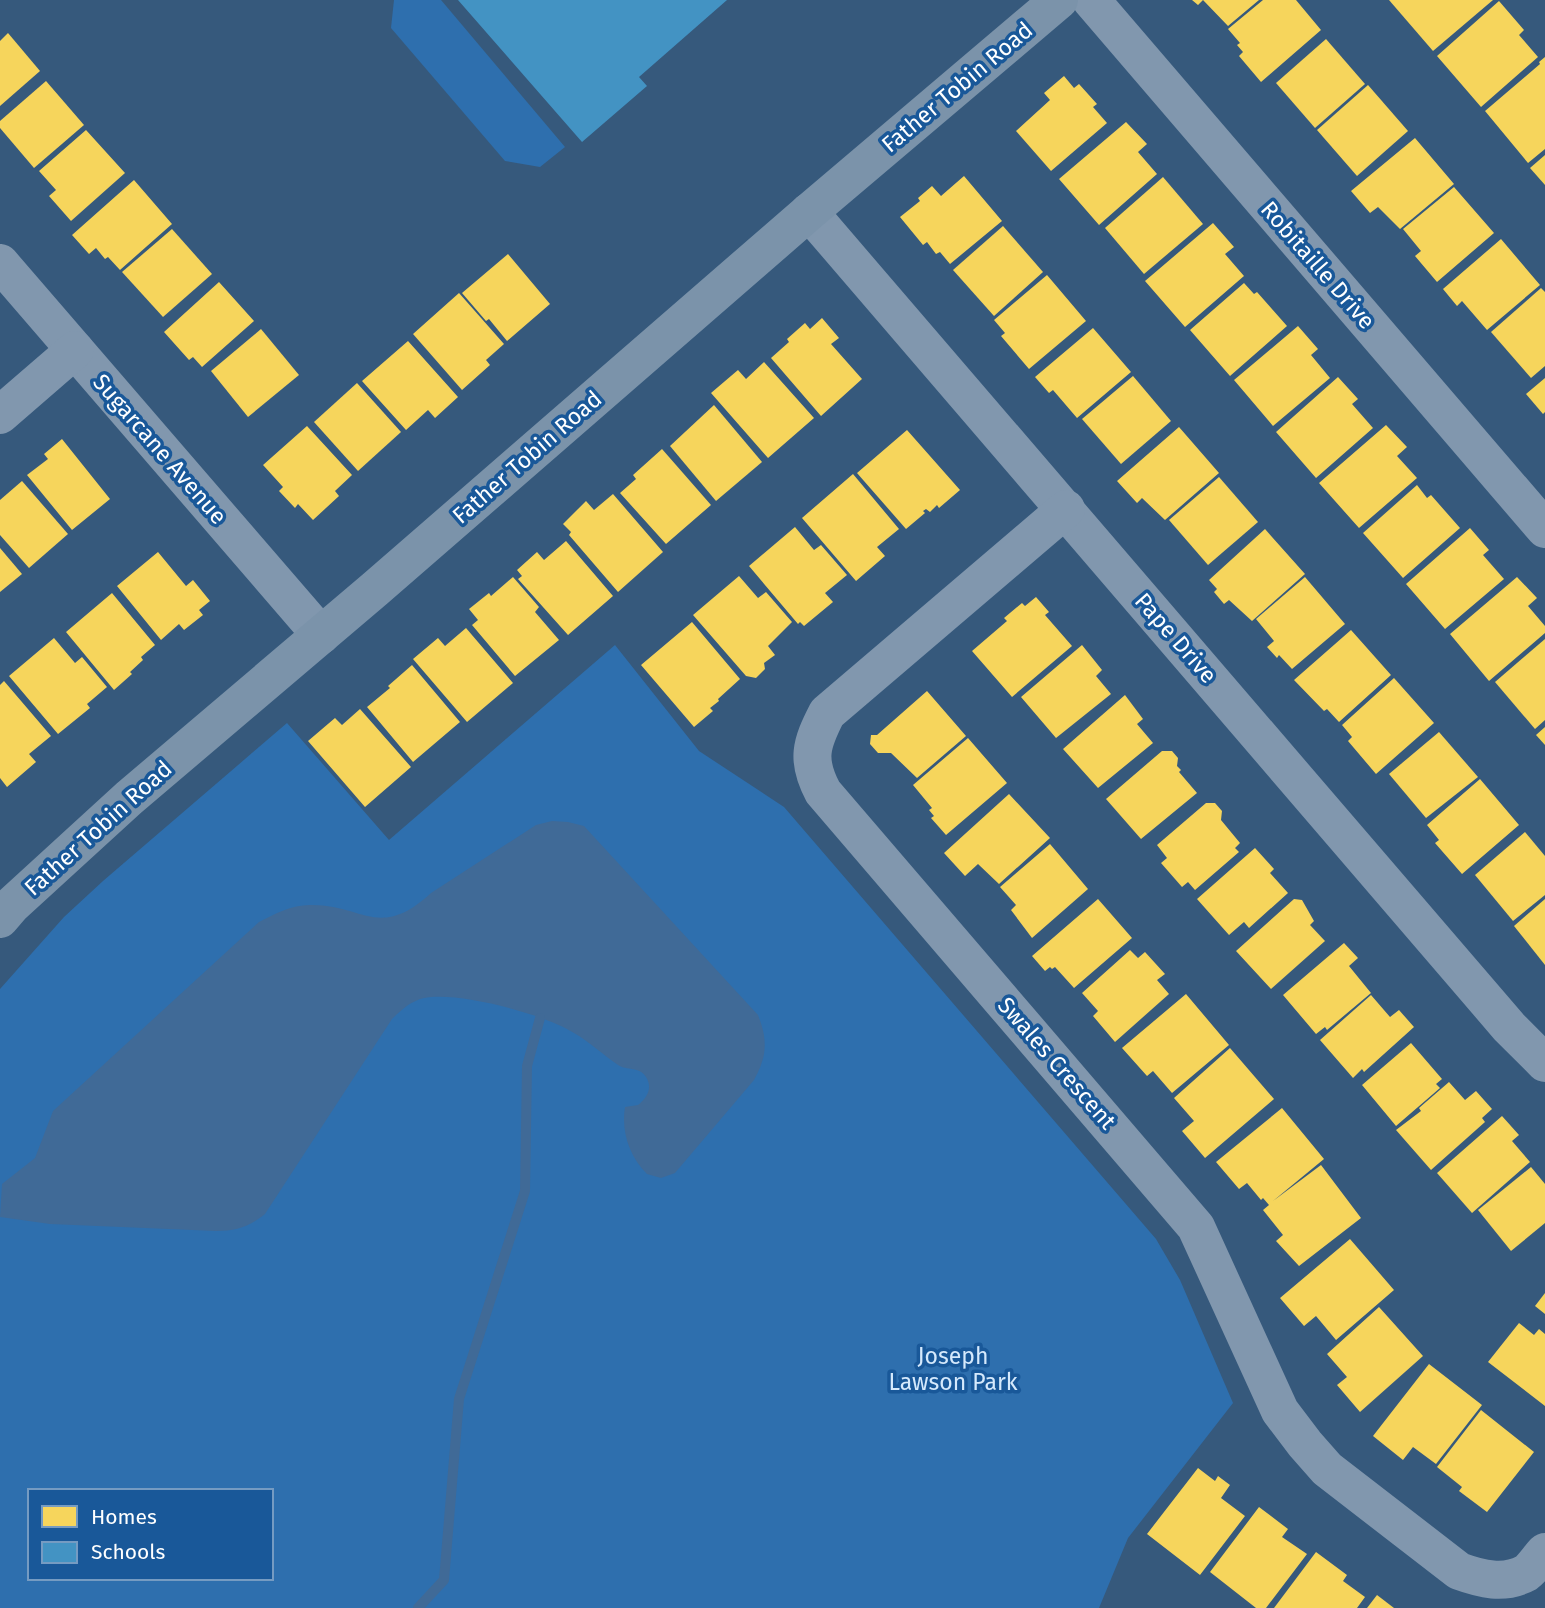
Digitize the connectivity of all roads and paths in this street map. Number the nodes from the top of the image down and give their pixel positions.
1 (1059, 0) edge
2 (1091, 0) edge
3 (809, 212) junction
4 (0, 263) edge
5 (75, 350) junction
6 (0, 415) edge
7 (1066, 509) junction
8 (1545, 529) edge
9 (321, 635) junction
10 (0, 919) edge
11 (1545, 1063) edge
12 (1545, 1552) edge

1 - 3 street, Father Tobin Road
2 - 8 street, Robitaille Drive
3 - 7 street, Pape Drive
3 - 9 street, Father Tobin Road
4 - 5 street, Sugarcane Avenue
5 - 6 street
5 - 9 street, Sugarcane Avenue
7 - 11 street, Pape Drive
7 - 12 street, Swales Crescent
9 - 10 street, Father Tobin Road

